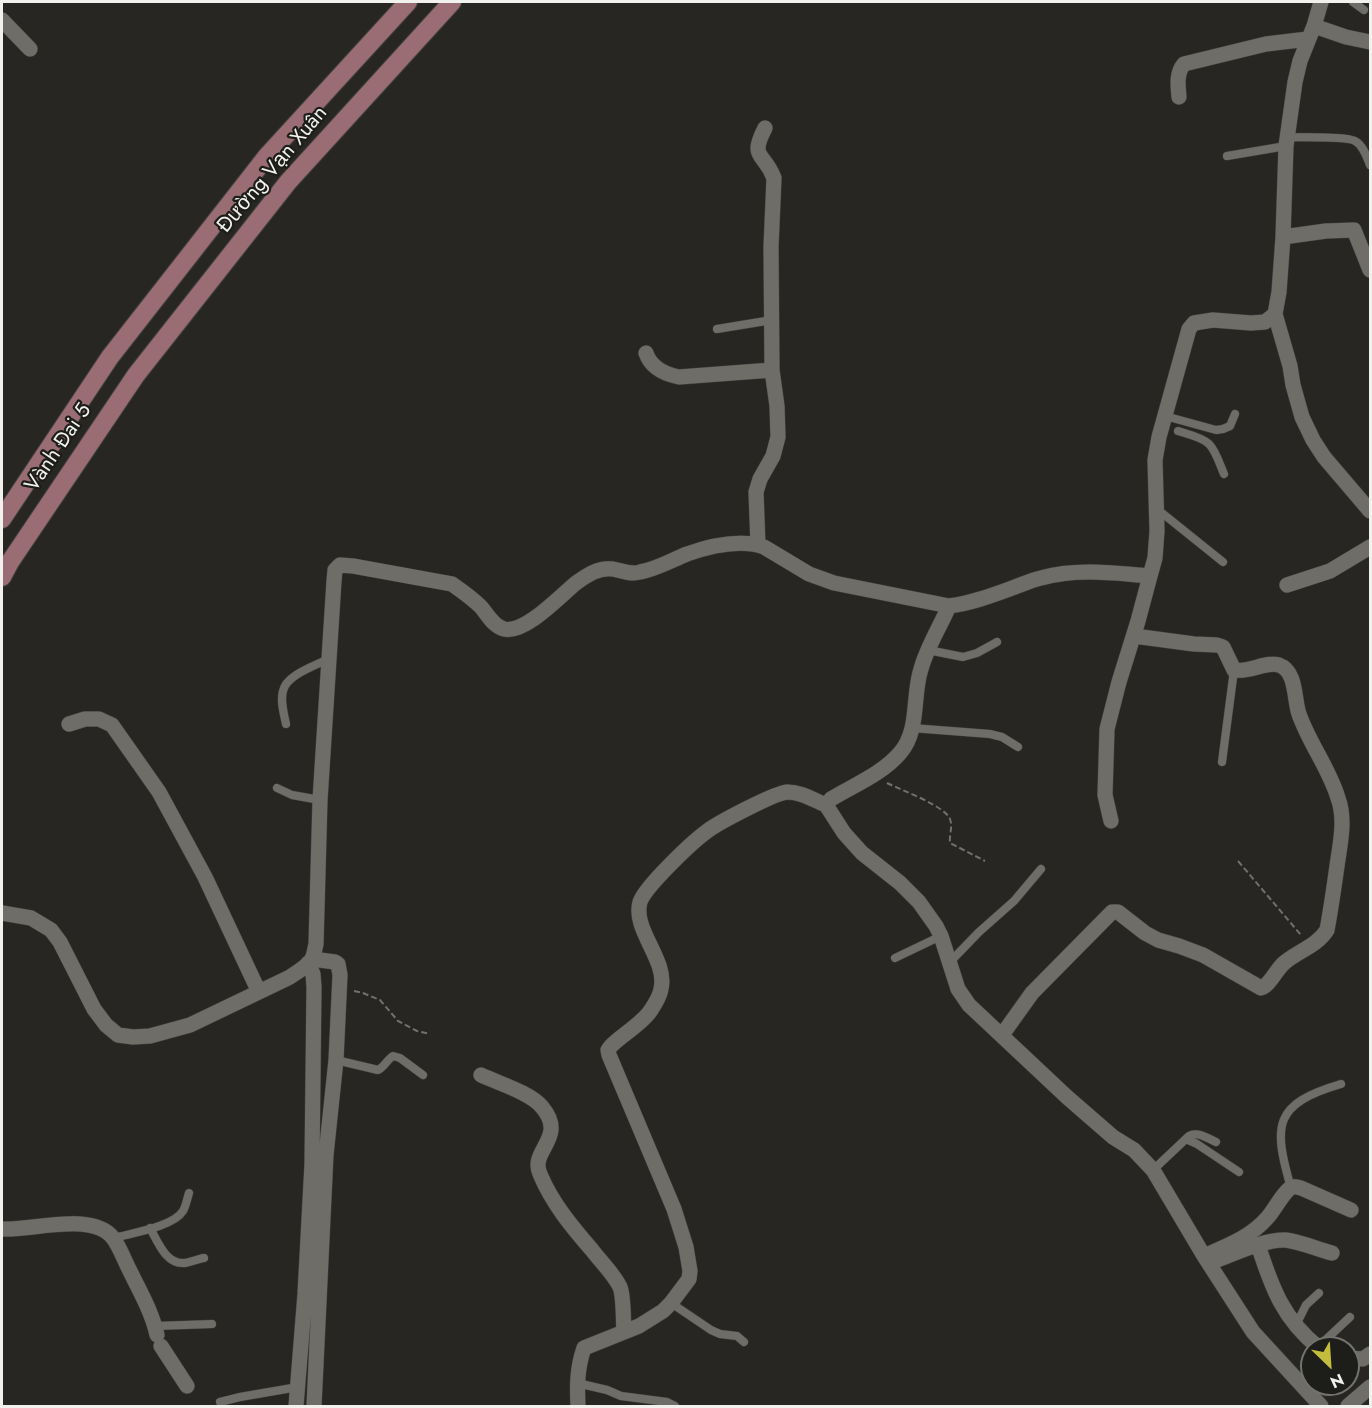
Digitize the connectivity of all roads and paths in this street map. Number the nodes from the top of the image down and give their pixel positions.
1 (408, 2) edge
2 (453, 2) edge
3 (1321, 2) edge
4 (1353, 2) edge
5 (1364, 10) dead end
6 (2, 20) edge
7 (1311, 33) junction
8 (1371, 42) edge
9 (30, 49) dead end
10 (1179, 97) dead end
11 (765, 128) dead end
12 (1287, 142) junction
13 (1227, 156) dead end
14 (1371, 165) edge
15 (1283, 237) junction
16 (1371, 270) edge
17 (1275, 314) junction
18 (772, 320) junction
19 (717, 329) dead end
20 (646, 353) dead end
21 (110, 357) joint
22 (772, 370) junction
23 (136, 375) joint
24 (1235, 414) dead end
25 (1165, 424) junction
26 (1178, 431) dead end
27 (1224, 474) dead end
28 (1157, 509) junction
29 (1371, 511) edge
30 (2, 519) edge
31 (758, 545) junction
32 (1371, 547) edge
33 (1223, 562) dead end
34 (1150, 576) junction
35 (2, 578) edge
36 (1287, 585) dead end
37 (949, 606) junction
38 (1134, 636) junction
39 (997, 642) dead end
40 (928, 650) junction
41 (328, 659) junction
42 (1234, 670) junction
43 (69, 724) dead end
44 (286, 724) dead end
45 (912, 728) junction
46 (1018, 747) dead end
47 (1222, 762) dead end
48 (871, 776) junction
49 (277, 788) dead end
50 (320, 800) junction
51 (826, 805) junction
52 (1111, 821) dead end
53 (985, 861) dead end
54 (1238, 861) dead end
55 (1041, 869) dead end
56 (2, 913) edge
57 (940, 936) junction
58 (1310, 946) junction
59 (895, 958) dead end
60 (319, 961) junction
61 (949, 963) junction
62 (340, 990) junction
63 (259, 992) junction
64 (430, 1034) dead end
65 (1002, 1035) junction
66 (336, 1060) junction
67 (423, 1075) dead end
68 (481, 1075) dead end
69 (1341, 1084) dead end
70 (1186, 1139) junction
71 (1216, 1142) dead end
72 (1153, 1170) junction
73 (1239, 1172) dead end
74 (1291, 1188) junction
75 (189, 1193) dead end
76 (1351, 1210) dead end
77 (150, 1228) junction
78 (2, 1229) edge
79 (114, 1238) junction
80 (1258, 1245) junction
81 (1332, 1253) dead end
82 (204, 1258) dead end
83 (1206, 1260) junction
84 (1319, 1293) dead end
85 (671, 1303) junction
86 (1350, 1317) dead end
87 (212, 1324) dead end
88 (1295, 1326) junction
89 (624, 1332) junction
90 (158, 1336) junction
91 (1305, 1336) edge
92 (1330, 1336) edge
93 (744, 1342) dead end
94 (577, 1383) junction
95 (187, 1386) dead end
96 (298, 1387) junction
97 (1371, 1387) edge
98 (220, 1402) dead end
99 (296, 1407) edge
100 (314, 1407) edge
101 (578, 1407) edge
102 (675, 1407) edge
103 (1321, 1407) edge
104 (1348, 1407) edge

1 - 21 main road, Đường Vạn Xuân
2 - 23 main road, Đường Vạn Xuân
3 - 7 street
4 - 5 lane
6 - 9 street
7 - 8 street
7 - 10 street
7 - 12 street
11 - 18 street
12 - 13 lane
12 - 14 lane
12 - 15 street
15 - 16 street
15 - 17 street
17 - 25 street
17 - 29 street
18 - 19 lane
18 - 22 street
20 - 22 street
21 - 30 main road, Vành Đai 5
22 - 31 street
23 - 35 main road, Vành Đai 5
24 - 25 lane
25 - 28 street
26 - 27 lane
28 - 33 lane
28 - 34 street
31 - 37 street
31 - 41 street
32 - 36 street
34 - 37 street
34 - 38 street
37 - 40 street
38 - 42 street
38 - 52 street
39 - 40 lane
40 - 45 street
41 - 44 lane
41 - 50 street
42 - 47 lane
42 - 58 street
43 - 63 street
45 - 46 lane
45 - 48 street
48 - 51 street
48 - 53 path
49 - 50 lane
50 - 60 street
51 - 57 street
51 - 85 street
54 - 58 path
55 - 61 lane
56 - 63 street
57 - 59 lane
57 - 61 street
58 - 65 street
60 - 62 street
60 - 63 street
60 - 96 street
61 - 65 street
62 - 64 path
62 - 66 street
65 - 72 street
66 - 67 lane
66 - 100 street
68 - 89 street
69 - 74 lane
70 - 71 lane
70 - 72 lane
70 - 73 lane
72 - 83 street
74 - 76 street
74 - 83 street
75 - 77 lane
77 - 79 lane
77 - 82 lane
78 - 79 street
79 - 90 street
80 - 81 street
80 - 83 street
80 - 88 street
83 - 103 street
84 - 88 lane
85 - 89 street
85 - 93 lane
86 - 92 lane
87 - 90 lane
88 - 91 street
89 - 94 street
90 - 95 street
94 - 101 street
94 - 102 lane
96 - 98 lane
96 - 99 street
97 - 104 street

